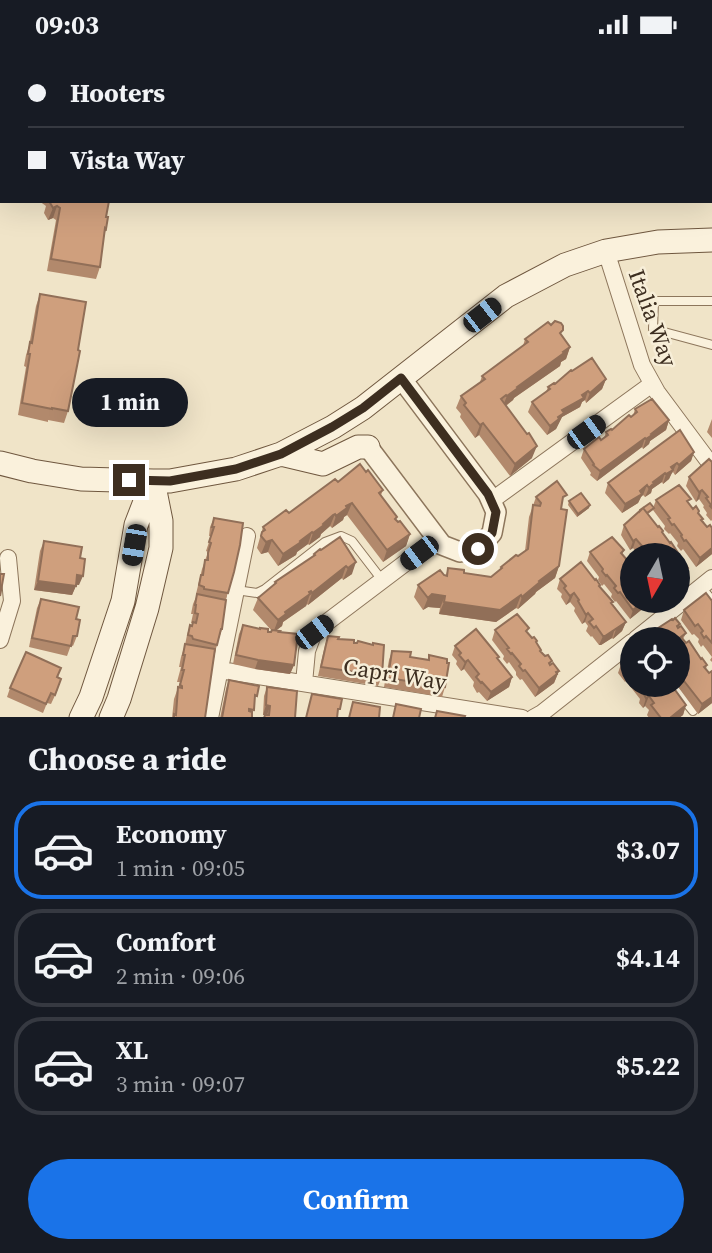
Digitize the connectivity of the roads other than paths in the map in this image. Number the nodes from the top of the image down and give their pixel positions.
1 (712, 240) edge
2 (606, 251) junction
3 (712, 301) edge
4 (712, 345) edge
5 (401, 378) junction
6 (652, 384) junction
7 (368, 447) joint
8 (281, 454) junction
9 (0, 463) edge
10 (712, 465) edge
11 (152, 481) junction
12 (491, 501) junction
13 (247, 536) dead end
14 (437, 539) junction
15 (8, 558) dead end
16 (382, 580) junction
17 (707, 582) edge
18 (236, 590) junction
19 (712, 600) edge
20 (650, 627) edge
21 (0, 640) edge
22 (620, 651) edge
23 (107, 652) junction
24 (220, 670) junction
25 (304, 683) junction
26 (682, 697) edge
27 (693, 711) dead end
28 (81, 717) edge
29 (95, 717) edge
30 (111, 717) edge
31 (210, 717) edge
32 (522, 717) edge
33 (533, 717) edge

1 - 2 main road
2 - 5 main road
2 - 6 street, Italia Way
3 - 4 lane
5 - 8 main road
5 - 12 street
6 - 10 street, Italia Way
6 - 12 street
7 - 8 main road
7 - 14 street
8 - 11 main road
9 - 11 main road
11 - 23 main road
11 - 30 main road
12 - 14 street
13 - 18 street
14 - 16 street
15 - 21 street
16 - 18 lane
16 - 25 street
17 - 19 lane
17 - 20 street
18 - 24 street
22 - 33 street
23 - 28 main road
23 - 29 main road
24 - 25 street, Capri Way
24 - 31 street
25 - 32 street, Capri Way
26 - 27 lane

